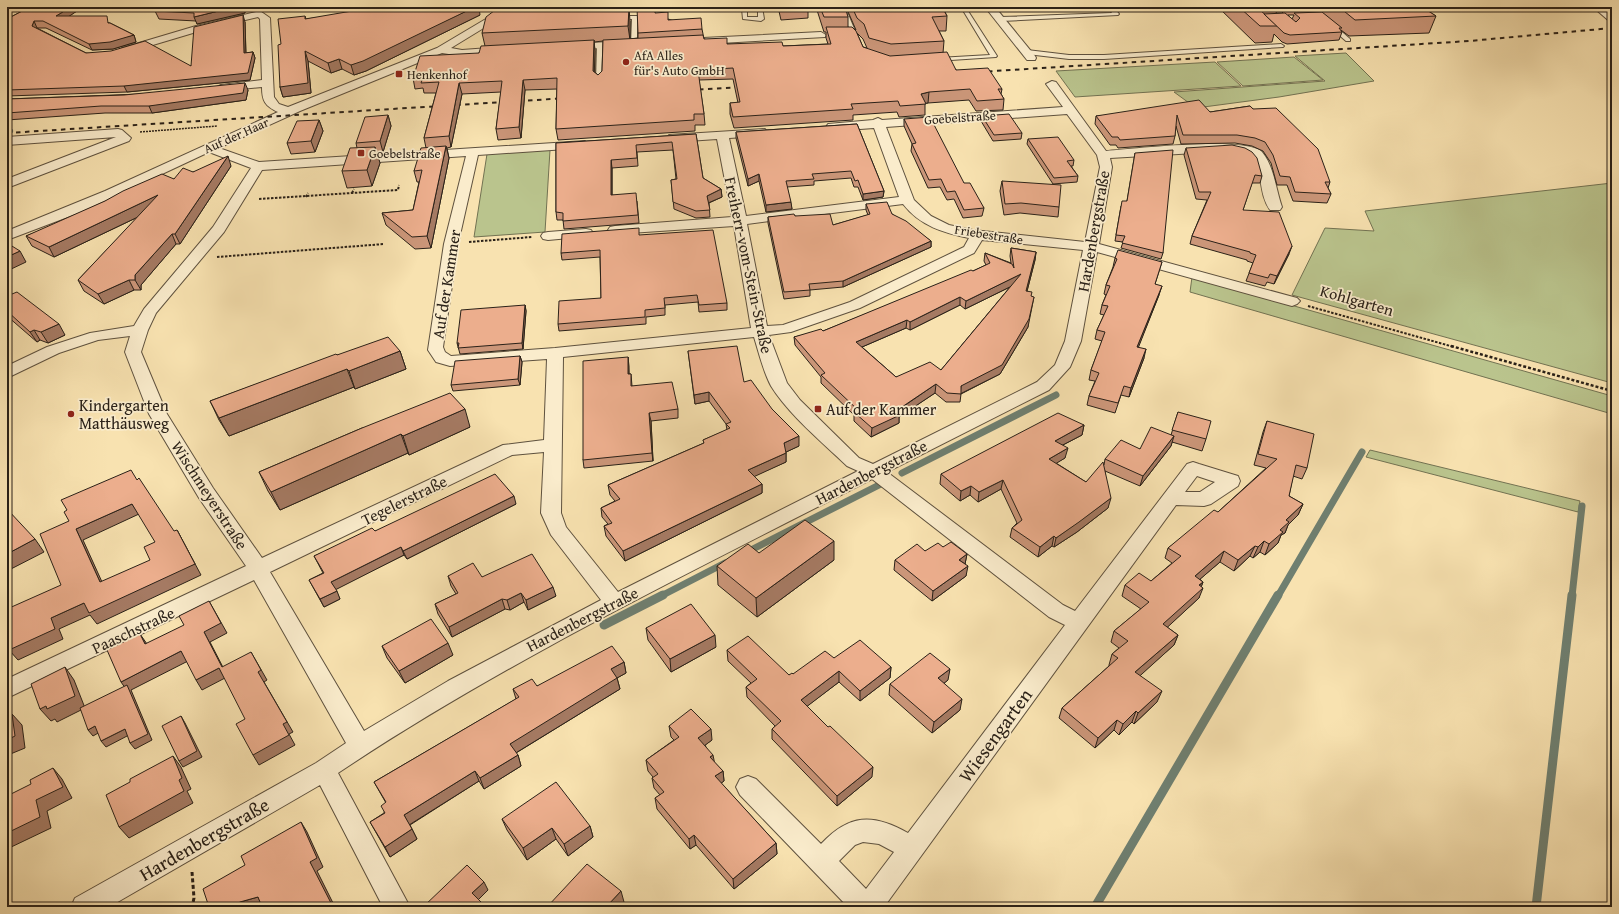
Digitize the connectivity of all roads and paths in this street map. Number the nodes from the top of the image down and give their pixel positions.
1 (497, 7) edge
2 (513, 7) edge
3 (748, 7) edge
4 (760, 7) edge
5 (843, 7) edge
6 (1110, 7) edge
7 (1598, 7) edge
8 (964, 8) edge
9 (991, 8) edge
10 (1612, 17) edge
11 (612, 18) edge
12 (1000, 19) junction
13 (1327, 22) edge
14 (845, 34) edge
15 (853, 34) junction
16 (465, 35) junction
17 (825, 35) edge
18 (1348, 40) dead end
19 (693, 41) edge
20 (1276, 41) edge
21 (638, 44) joint
22 (861, 44) edge
23 (600, 45) junction
24 (561, 47) edge
25 (440, 50) junction
26 (515, 50) edge
27 (114, 54) edge
28 (1029, 55) joint
29 (935, 60) edge
30 (599, 82) edge
31 (268, 83) junction
32 (1052, 84) dead end
33 (207, 89) edge
34 (1069, 110) junction
35 (289, 112) junction
36 (878, 122) junction
37 (224, 125) dead end
38 (823, 128) edge
39 (777, 131) edge
40 (118, 133) junction
41 (722, 135) junction
42 (660, 139) edge
43 (7, 141) edge
44 (597, 143) edge
45 (208, 148) junction
46 (473, 151) junction
47 (1103, 155) junction
48 (258, 166) junction
49 (7, 184) edge
50 (400, 185) dead end
51 (354, 189) dead end
52 (308, 193) dead end
53 (352, 193) junction
54 (306, 196) junction
55 (907, 200) junction
56 (236, 201) junction
57 (1275, 207) dead end
58 (740, 220) junction
59 (978, 235) junction
60 (7, 236) edge
61 (548, 236) joint
62 (384, 244) dead end
63 (451, 244) junction
64 (1091, 246) junction
65 (194, 258) junction
66 (1292, 301) joint
67 (140, 330) junction
68 (760, 332) junction
69 (555, 353) junction
70 (7, 373) edge
71 (1612, 391) edge
72 (552, 444) junction
73 (873, 471) junction
74 (1171, 498) dead end
75 (259, 570) junction
76 (614, 602) junction
77 (1078, 622) junction
78 (7, 689) edge
79 (360, 746) junction
80 (324, 770) junction
81 (748, 787) dead end
82 (190, 848) junction
83 (912, 849) junction
84 (822, 862) junction
85 (84, 907) edge
86 (192, 907) edge
87 (397, 907) edge
88 (867, 907) edge

1 - 16 street, Auf der Haar
2 - 16 street, Auf der Haar
3 - 4 lane
5 - 15 lane
6 - 12 lane
7 - 10 street
8 - 9 lane
8 - 29 lane
9 - 12 street
11 - 21 lane
12 - 28 street
13 - 18 lane
14 - 15 lane
15 - 22 lane
16 - 25 street, Auf der Haar
17 - 19 street
20 - 28 lane
21 - 23 street
23 - 24 street
23 - 30 lane
25 - 26 street
25 - 35 street, Auf der Haar
27 - 31 street
31 - 33 street
31 - 35 street
32 - 34 street, Hardenbergstraße
34 - 36 street, Goebelstraße
34 - 47 street, Hardenbergstraße
35 - 45 street, Auf der Haar
36 - 38 street, Goebelstraße
36 - 55 street, Friebestraße
37 - 40 path
39 - 41 street
40 - 43 street
40 - 49 street
41 - 42 street
41 - 58 street, Freiherr-vom-Stein-Straße
44 - 46 street
45 - 48 street
45 - 60 street, Auf der Haar
46 - 48 street
46 - 63 street, Auf der Kammer
47 - 57 street
47 - 64 street, Hardenbergstraße
48 - 56 street, Wischmeyerstraße
50 - 53 path
51 - 53 path
52 - 54 path
53 - 54 path
54 - 56 path
55 - 58 street
55 - 59 street, Friebestraße
56 - 65 street, Wischmeyerstraße
58 - 61 street
58 - 68 street, Freiherr-vom-Stein-Straße
59 - 64 street, Friebestraße
59 - 68 street, Auf der Kammer
61 - 63 path
62 - 65 path
63 - 69 street, Auf der Kammer
64 - 66 street
64 - 73 street, Hardenbergstraße
65 - 67 street, Wischmeyerstraße
66 - 71 path, Kohlgarten
67 - 70 street
67 - 75 street, Wischmeyerstraße
68 - 69 street, Auf der Kammer
68 - 73 street, Freiherr-vom-Stein-Straße
69 - 72 street
72 - 75 street, Tegelerstraße
72 - 76 street
73 - 76 street, Hardenbergstraße
73 - 77 street
74 - 77 street, Wiesengarten
75 - 78 street, Paaschstraße
75 - 79 street, Wischmeyerstraße
76 - 79 street, Hardenbergstraße
77 - 83 street, Wiesengarten
79 - 80 street, Hardenbergstraße
80 - 82 street, Hardenbergstraße
80 - 87 street
81 - 84 street, Wiesengarten
82 - 85 street, Hardenbergstraße
82 - 86 path
83 - 84 street
83 - 88 street, Wiesengarten
84 - 88 street, Wiesengarten

